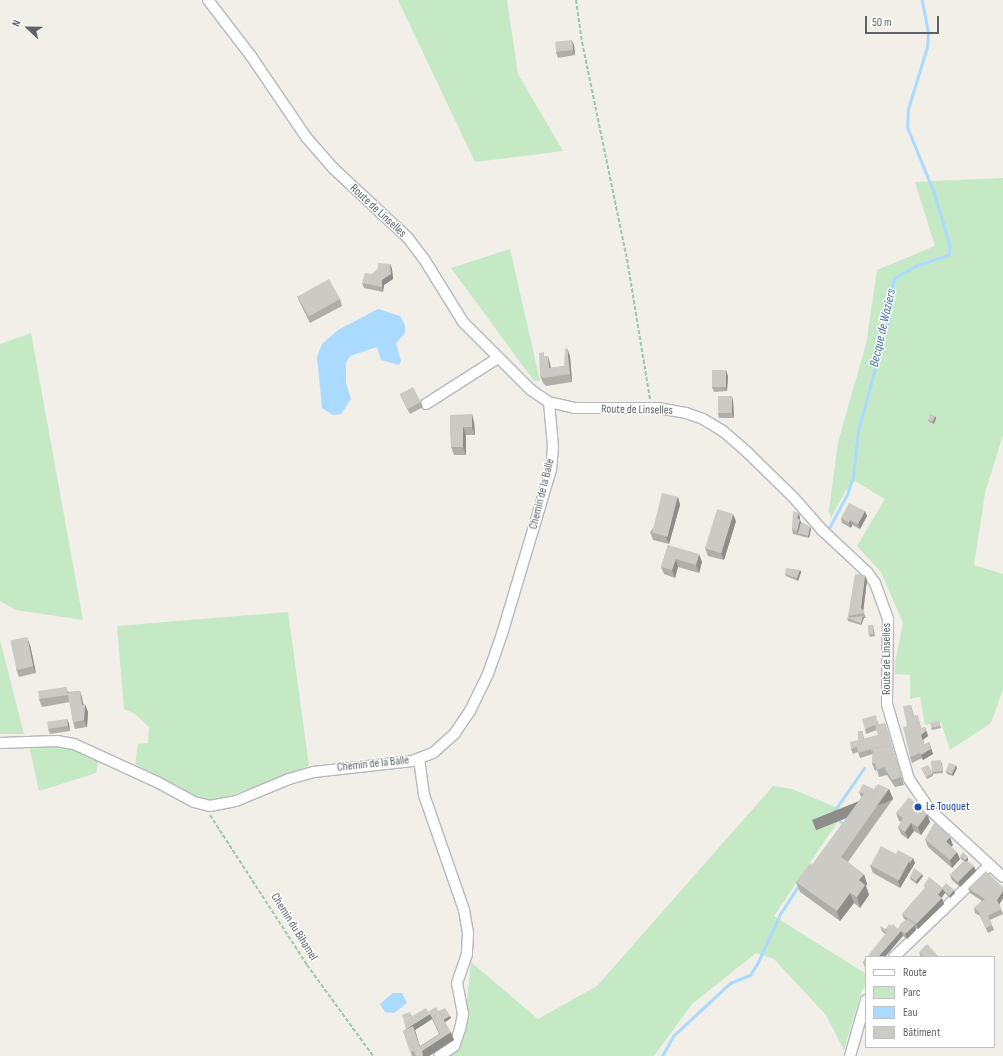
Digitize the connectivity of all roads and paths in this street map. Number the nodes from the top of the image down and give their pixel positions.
1 (208, 0) edge
2 (576, 0) edge
3 (498, 358) junction
4 (549, 402) junction
5 (426, 404) dead end
6 (651, 408) junction
7 (0, 743) edge
8 (419, 759) junction
9 (204, 806) junction
10 (990, 865) junction
11 (1003, 877) edge
12 (895, 956) edge
13 (865, 1004) edge
14 (373, 1056) edge
15 (439, 1056) edge
16 (850, 1056) edge

1 - 3 street, Route de Linselles
2 - 6 path
3 - 4 street, Route de Linselles
3 - 5 street
4 - 6 street, Route de Linselles
4 - 8 street, Chemin de la Balle
6 - 10 street, Route de Linselles
7 - 9 street
8 - 9 street, Chemin de la Balle
8 - 15 street
9 - 14 path, Chemin du Bihamel
10 - 11 street, Route de Linselles
10 - 12 street
13 - 16 street

